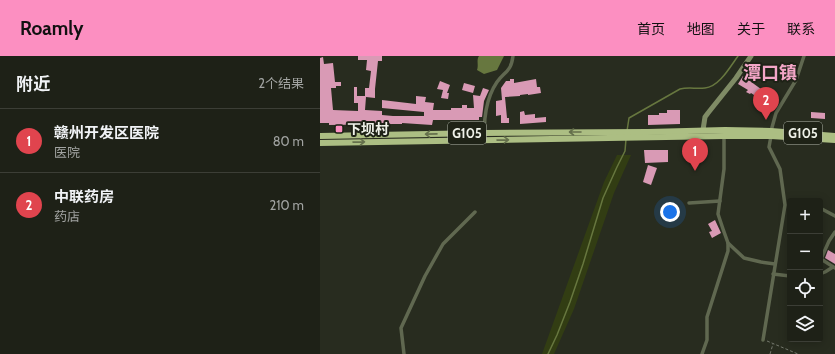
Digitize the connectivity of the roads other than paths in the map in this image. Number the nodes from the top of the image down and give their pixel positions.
1 (513, 56) edge
2 (751, 56) edge
3 (804, 56) edge
4 (703, 130) junction
5 (484, 133) junction
6 (771, 133) junction
7 (614, 135) junction
8 (648, 135) junction
9 (320, 136) edge
10 (724, 136) junction
11 (835, 136) edge
12 (485, 140) junction
13 (835, 140) edge
14 (320, 143) edge
15 (720, 201) junction
16 (689, 203) dead end
17 (785, 205) joint
18 (823, 210) edge
19 (475, 212) dead end
20 (835, 216) edge
21 (835, 232) edge
22 (728, 243) junction
23 (775, 264) junction
24 (834, 268) edge
25 (823, 273) edge
26 (773, 274) junction
27 (787, 276) edge
28 (763, 340) road end
29 (404, 354) edge
30 (702, 354) edge

1 - 5 street
2 - 4 street
3 - 6 street
4 - 6 highway, G105
4 - 8 highway, G105
7 -> 5 highway, G105
5 -> 9 highway, G105
5 - 12 street
6 - 10 highway, G105
6 - 11 highway, G105
6 - 13 highway, G105
6 - 17 street
7 - 8 highway, G105
12 -> 7 highway, G105
8 - 10 highway, G105
10 - 15 street
14 -> 12 highway, G105
15 - 16 street
15 - 22 street
17 - 23 street
18 - 20 street
19 - 29 street
21 - 24 street
22 - 23 street
22 - 30 street
23 - 26 street
24 - 25 street
26 - 27 street
26 - 28 street

